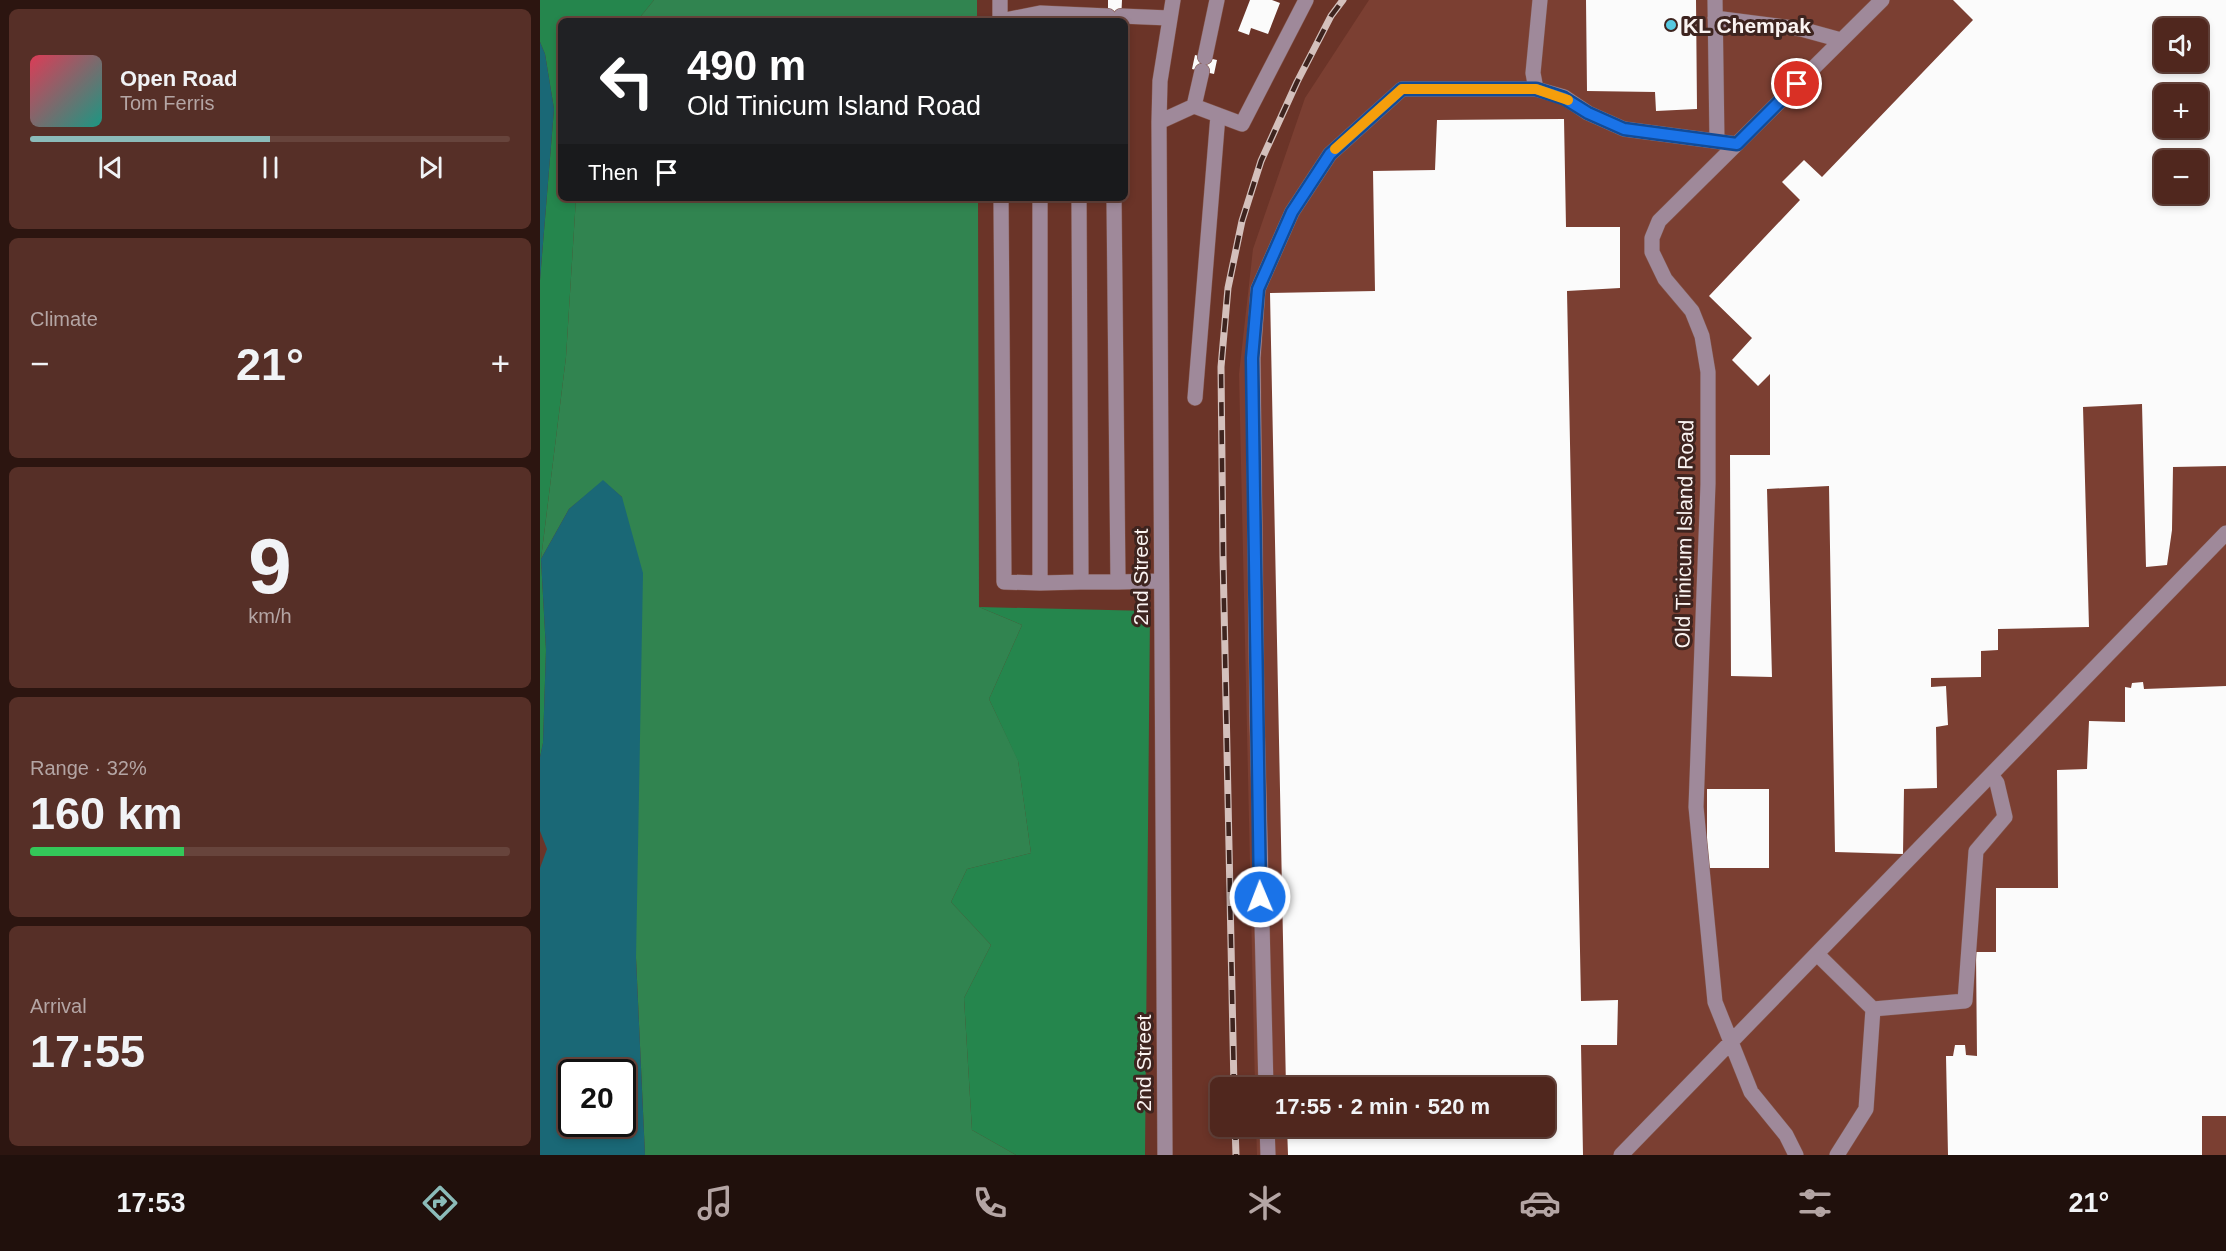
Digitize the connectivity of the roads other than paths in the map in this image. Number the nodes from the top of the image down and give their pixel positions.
1 (999, 0) edge
2 (1173, 0) edge
3 (1306, 0) edge
4 (1540, 0) edge
5 (1714, 0) edge
6 (1882, 0) edge
7 (1218, 3) edge
8 (1040, 17) edge
9 (1000, 18) edge
10 (1080, 18) edge
11 (1169, 18) junction
12 (1715, 18) junction
13 (1841, 40) junction
14 (1536, 89) junction
15 (1194, 106) junction
16 (1218, 115) junction
17 (1159, 122) junction
18 (1717, 141) junction
19 (1737, 144) junction
20 (1001, 201) edge
21 (1040, 201) edge
22 (1079, 201) edge
23 (1114, 201) edge
24 (1195, 398) dead end
25 (2226, 533) edge
26 (1161, 581) junction
27 (1081, 582) junction
28 (1118, 582) junction
29 (1040, 583) junction
30 (1991, 775) junction
31 (1817, 954) junction
32 (1872, 1009) junction
33 (1730, 1043) junction
34 (1266, 1077) edge
35 (1268, 1137) edge
36 (1164, 1155) edge
37 (1269, 1155) edge
38 (1621, 1155) edge
39 (1796, 1155) edge
40 (1837, 1155) edge

1 - 9 street
2 - 11 street, 2nd Street
3 - 16 street
4 - 14 street
5 - 12 street
6 - 13 street, Old Tinicum Island Road
7 - 15 street
8 - 10 street
10 - 11 street
11 - 17 street, 2nd Street
12 - 13 street
12 - 18 street
13 - 19 street, Old Tinicum Island Road
14 - 18 street
14 - 34 street
15 - 16 street
15 - 17 street
16 - 24 street
17 - 26 street, 2nd Street
18 - 19 street
19 - 33 street, Old Tinicum Island Road
20 - 29 street
21 - 29 street
22 - 27 street
23 - 28 street
25 - 30 street
26 - 28 street
26 - 36 street, 2nd Street
27 - 28 street
27 - 29 street
30 - 31 street
30 - 32 street
31 - 32 street
31 - 33 street
32 - 40 street
33 - 38 street
33 - 39 street, Old Tinicum Island Road
35 - 37 street

